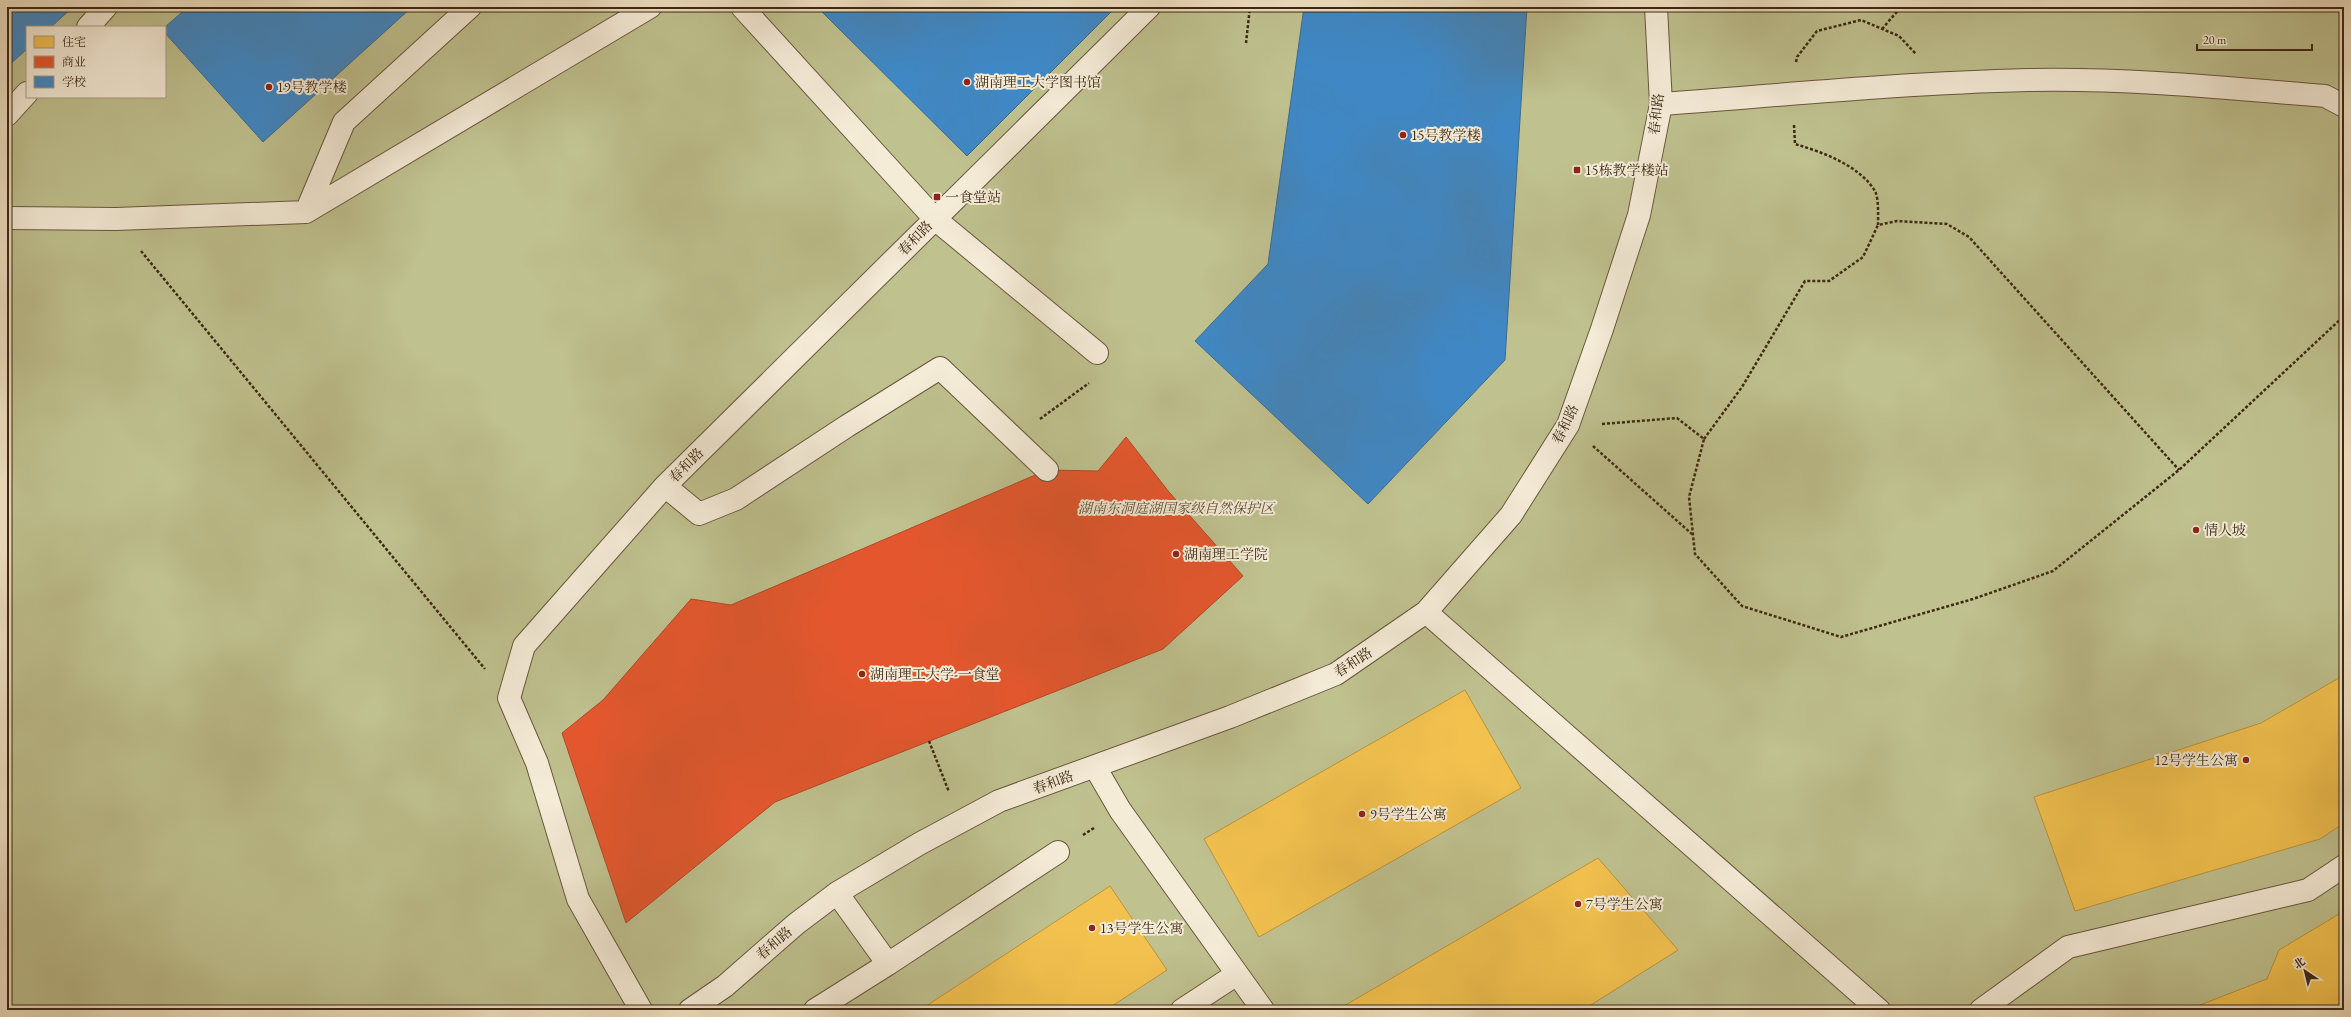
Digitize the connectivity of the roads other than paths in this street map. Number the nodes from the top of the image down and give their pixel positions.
1 (106, 7) edge
2 (470, 7) edge
3 (650, 7) edge
4 (742, 7) edge
5 (1149, 7) edge
6 (1656, 7) edge
7 (89, 26) edge
8 (26, 94) edge
9 (1661, 104) junction
10 (2344, 106) edge
11 (7, 115) edge
12 (306, 212) junction
13 (7, 218) edge
14 (935, 219) junction
15 (1097, 353) dead end
16 (1047, 470) dead end
17 (665, 486) junction
18 (1426, 612) junction
19 (1095, 767) junction
20 (1058, 852) road end
21 (2344, 866) edge
22 (837, 893) junction
23 (888, 964) junction
24 (1237, 974) junction
25 (641, 1010) edge
26 (690, 1010) edge
27 (815, 1010) edge
28 (1182, 1010) edge
29 (1263, 1010) edge
30 (1879, 1010) edge
31 (1981, 1010) edge

1 - 7 lane
2 - 12 lane
3 - 12 lane
4 - 14 lane, 春和路
5 - 14 lane
6 - 9 lane, 春和路
8 - 11 lane
9 - 10 lane
9 - 18 lane, 春和路
12 - 13 lane
14 - 15 lane
14 - 17 lane, 春和路
16 - 17 lane
17 - 25 lane, 春和路
18 - 19 lane, 春和路
18 - 30 lane
19 - 22 lane, 春和路
19 - 24 lane
20 - 23 lane
21 - 31 lane
22 - 23 lane
22 - 26 lane, 春和路
23 - 27 lane
24 - 28 lane
24 - 29 lane

